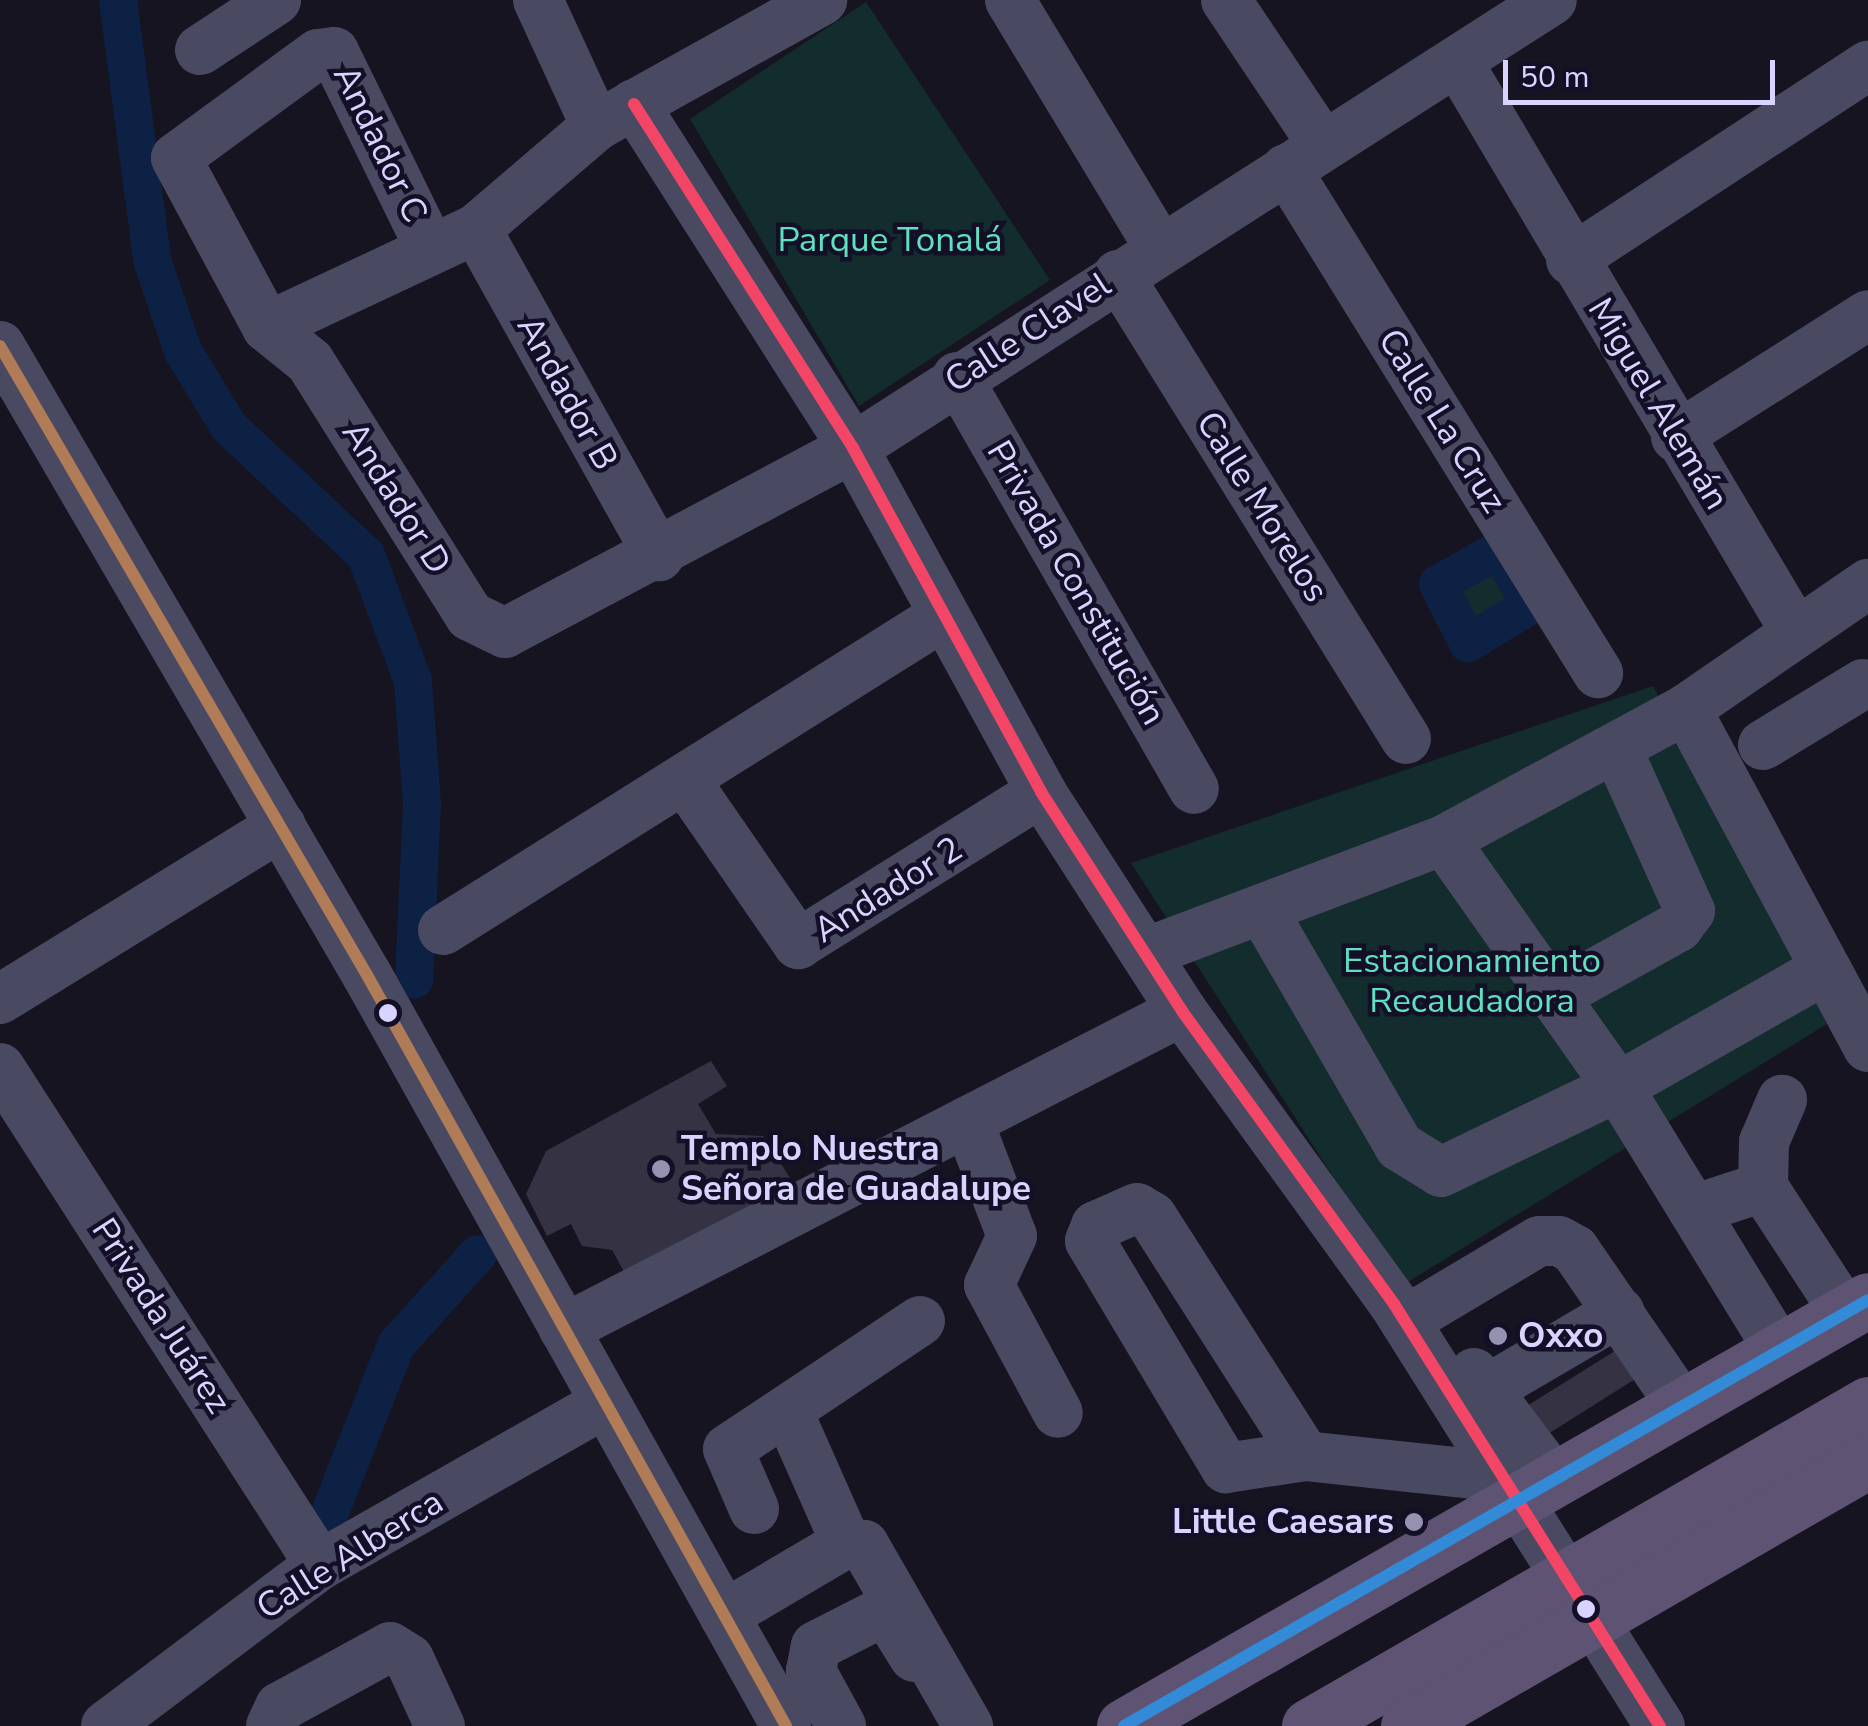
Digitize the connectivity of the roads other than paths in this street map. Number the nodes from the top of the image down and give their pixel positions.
1 (276, 0) edge
2 (538, 0) edge
3 (822, 0) edge
4 (1010, 0) edge
5 (1226, 0) edge
6 (1552, 0) edge
7 (760, 16) edge
8 (1474, 32) edge
9 (200, 50) dead end
10 (1868, 66) edge
11 (615, 115) junction
12 (1304, 157) junction
13 (476, 229) junction
14 (430, 248) junction
15 (1160, 248) junction
16 (1572, 260) junction
17 (1118, 276) junction
18 (1868, 316) edge
19 (267, 327) junction
20 (0, 346) edge
21 (957, 377) junction
22 (1676, 437) junction
23 (853, 448) junction
24 (659, 556) junction
25 (1868, 584) edge
26 (943, 616) junction
27 (1807, 621) junction
28 (487, 630) joint
29 (1598, 673) dead end
30 (1866, 683) edge
31 (1686, 709) junction
32 (1406, 739) dead end
33 (1763, 745) dead end
34 (1618, 749) junction
35 (687, 783) junction
36 (1194, 790) dead end
37 (1042, 792) junction
38 (281, 826) junction
39 (1444, 840) junction
40 (1262, 911) junction
41 (443, 930) dead end
42 (1145, 953) junction
43 (1826, 969) junction
44 (1556, 994) junction
45 (0, 999) edge
46 (1182, 1011) junction
47 (1865, 1033) edge
48 (0, 1068) edge
49 (1618, 1087) junction
50 (1782, 1100) dead end
51 (968, 1122) junction
52 (1763, 1187) junction
53 (1693, 1210) junction
54 (1619, 1312) junction
55 (1418, 1313) junction
56 (1860, 1319) edge
57 (920, 1321) dead end
58 (564, 1329) junction
59 (1778, 1350) junction
60 (1472, 1399) junction
61 (606, 1403) junction
62 (1868, 1404) edge
63 (1681, 1405) junction
64 (787, 1410) junction
65 (1058, 1412) dead end
66 (1305, 1456) junction
67 (1868, 1461) edge
68 (1527, 1496) junction
69 (754, 1509) dead end
70 (846, 1543) junction
71 (320, 1565) junction
72 (1562, 1576) junction
73 (724, 1615) junction
74 (1590, 1622) junction
75 (106, 1726) edge
76 (271, 1726) edge
77 (440, 1726) edge
78 (786, 1726) edge
79 (841, 1726) edge
80 (965, 1726) edge
81 (1124, 1726) edge
82 (1191, 1726) edge
83 (1309, 1726) edge
84 (1408, 1726) edge
85 (1660, 1726) edge

1 - 9 street
2 - 11 street
3 - 7 street
4 - 15 street
5 - 12 street, Calle La Cruz
6 - 8 street, Calle Clavel
7 - 11 street
8 - 12 street, Calle Clavel
8 - 16 street, Miguel Alemán
10 - 16 street
11 - 13 street
11 - 23 street
12 - 15 street, Calle Clavel
12 - 29 street, Calle La Cruz
13 - 14 street
13 - 24 street, Andador B
14 - 19 street
14 - 19 street, Andador C
15 - 17 street, Calle Clavel
16 - 22 street, Miguel Alemán
17 - 21 street, Calle Clavel
17 - 32 street, Calle Morelos
18 - 22 street
19 - 28 street, Andador D
20 - 38 street
21 - 23 street, Calle Clavel
21 - 36 street, Privada Constitución
22 - 27 street, Miguel Alemán
23 - 24 street, Calle Clavel
23 - 26 street
24 - 28 street, Calle Clavel
25 - 27 street
26 - 35 street
26 - 37 street
27 - 30 street, Miguel Alemán
27 - 31 street
30 - 33 street
31 - 34 street
31 - 43 street
34 - 39 street
34 - 44 street
35 - 37 street, Andador 2
35 - 41 street
37 - 42 street
38 - 45 street
38 - 58 street
39 - 40 street
39 - 44 street
40 - 42 street
40 - 49 street
42 - 46 street
43 - 47 street
43 - 49 street
44 - 49 street
46 - 51 street
46 - 55 street
48 - 71 street, Privada Juárez
49 - 53 street
50 - 52 street
51 - 58 street
51 - 65 street
52 - 53 street
52 - 56 street
53 - 59 street
54 - 55 street
54 - 60 street
54 - 63 street
55 - 60 street
56 - 59 main road
56 - 68 main road
57 - 64 street
58 - 61 street
59 - 63 main road
60 - 68 street
61 - 71 street, Calle Alberca
61 - 73 street
62 - 72 main road
63 - 68 main road
64 - 69 street
64 - 70 street
66 - 66 street
66 - 68 street
67 - 74 main road
68 - 72 street
68 - 81 main road
68 - 82 main road
70 - 73 street
70 - 80 street
71 - 75 street, Calle Alberca
72 - 74 street
72 - 83 main road
73 - 78 street
74 - 84 main road
74 - 85 street
76 - 77 street
79 - 80 street

